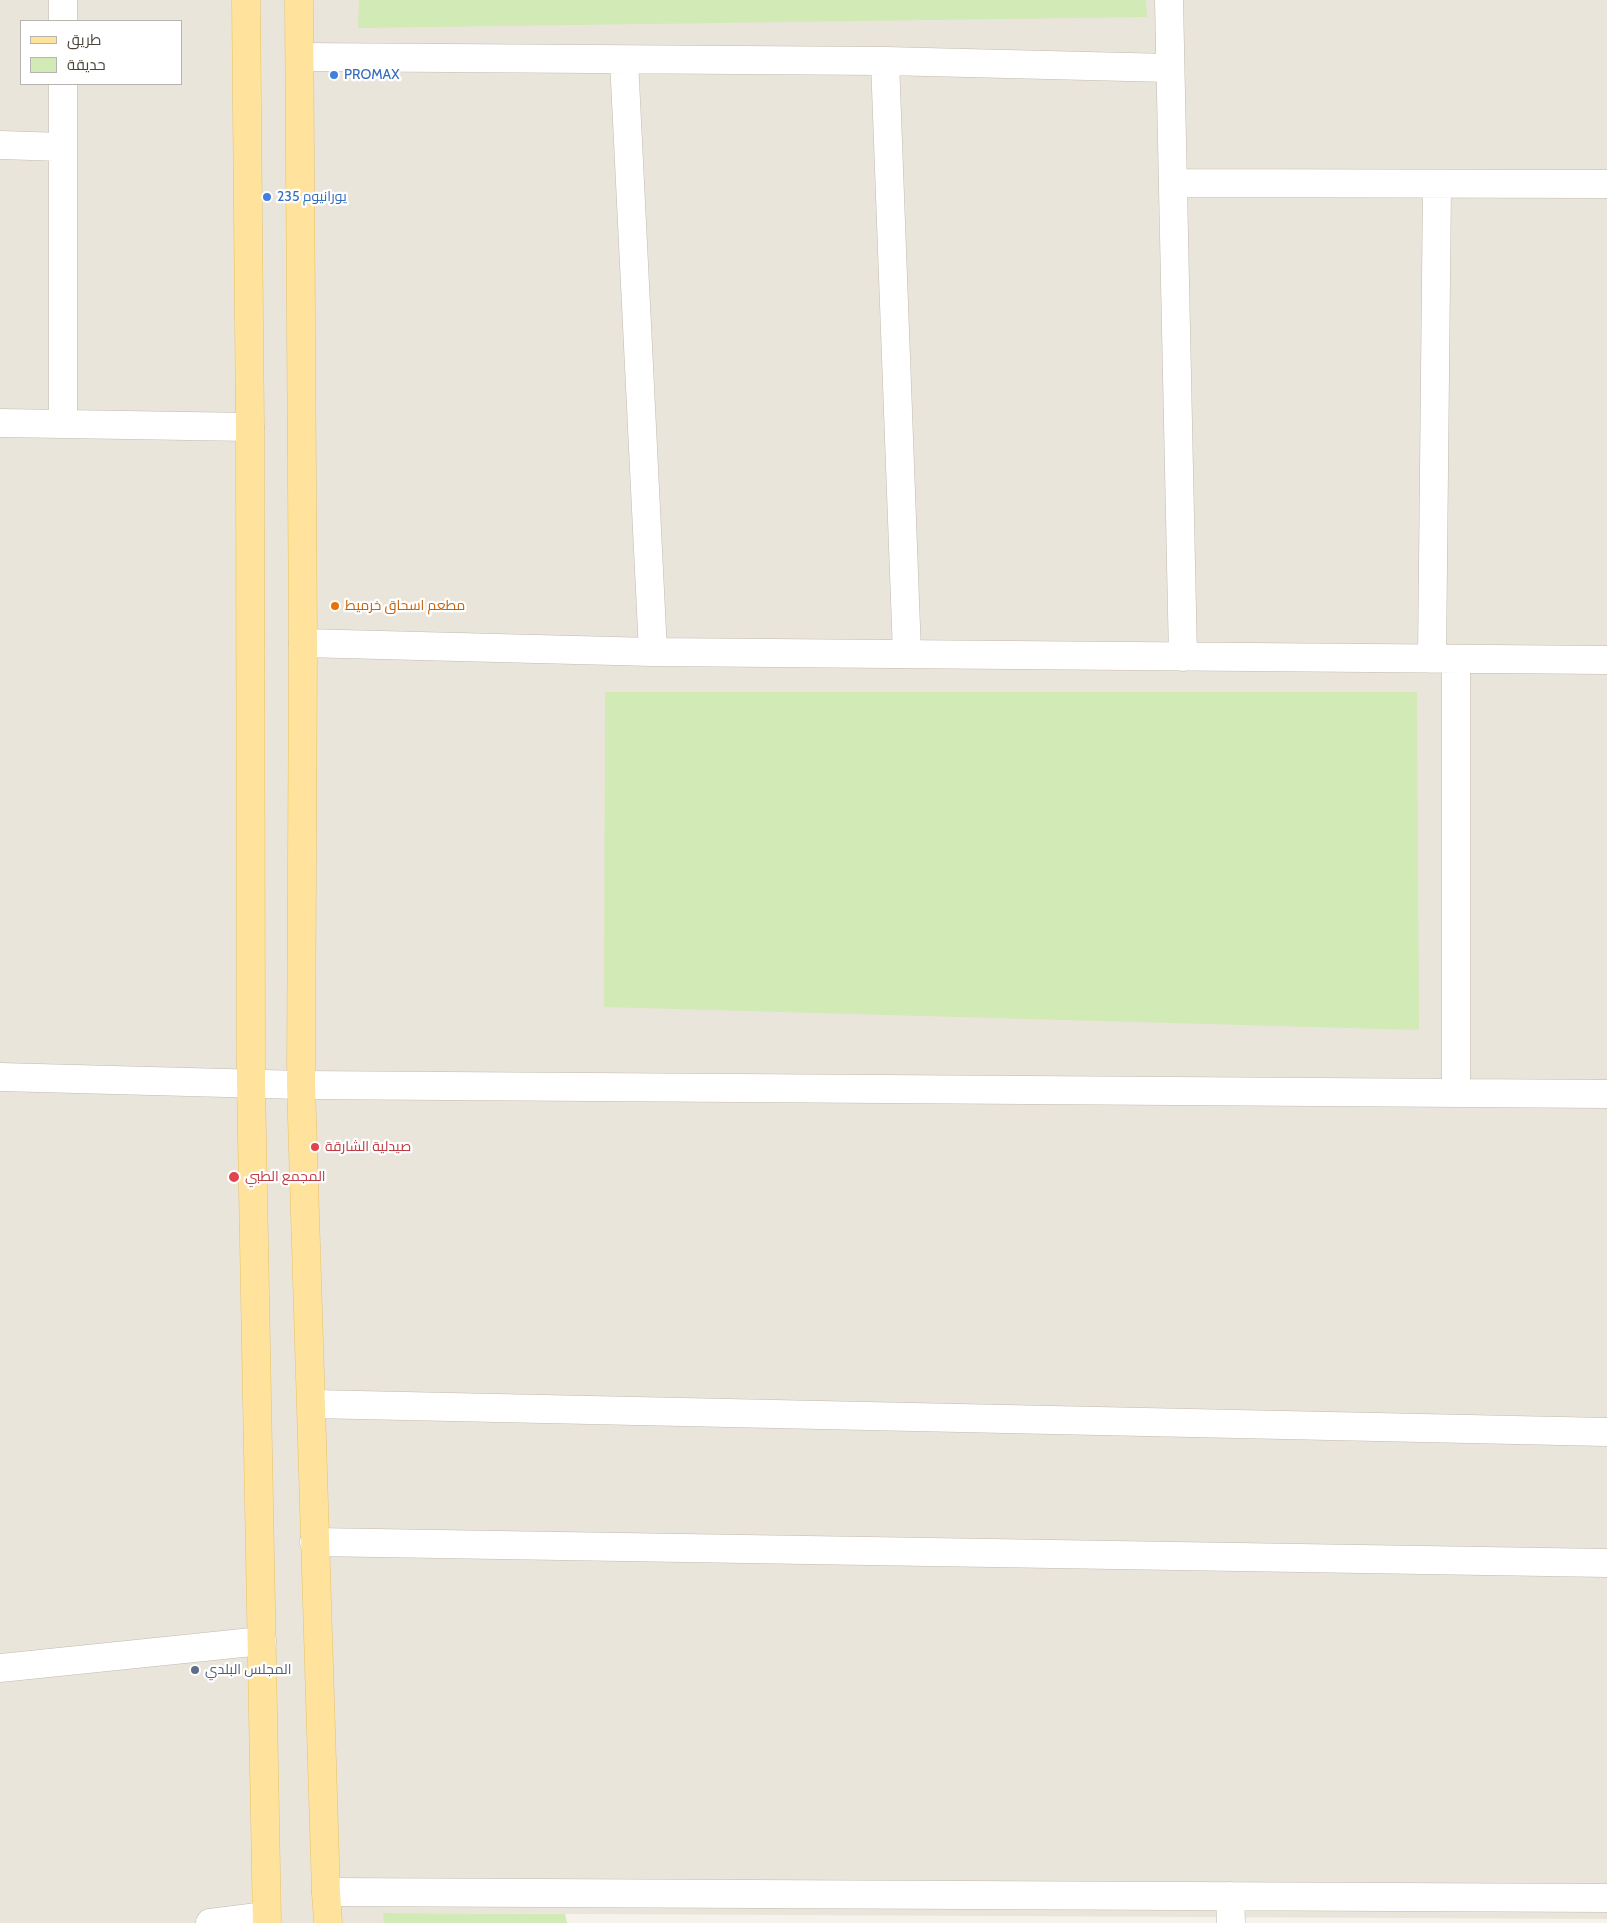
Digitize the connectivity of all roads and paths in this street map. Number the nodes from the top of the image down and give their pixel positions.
1 (63, 0) edge
2 (246, 0) edge
3 (299, 0) edge
4 (1169, 0) edge
5 (63, 20) edge
6 (300, 57) junction
7 (624, 60) junction
8 (885, 61) junction
9 (1169, 68) junction
10 (63, 85) edge
11 (0, 145) edge
12 (63, 147) junction
13 (1173, 183) junction
14 (1607, 184) edge
15 (1437, 185) junction
16 (0, 423) edge
17 (63, 423) junction
18 (250, 427) junction
19 (303, 643) junction
20 (653, 652) junction
21 (907, 654) junction
22 (1182, 656) junction
23 (1444, 659) junction
24 (1607, 660) edge
25 (0, 1078) edge
26 (251, 1084) junction
27 (301, 1084) junction
28 (1456, 1092) junction
29 (1607, 1094) edge
30 (312, 1404) junction
31 (1607, 1432) edge
32 (314, 1542) junction
33 (1607, 1563) edge
34 (262, 1641) junction
35 (0, 1668) edge
36 (326, 1892) junction
37 (1230, 1896) junction
38 (1607, 1898) edge
39 (267, 1919) edge
40 (210, 1923) edge
41 (328, 1923) edge
42 (1231, 1923) edge

1 - 5 street
2 - 18 main road
3 - 6 main road
4 - 9 street
6 - 7 street
6 - 19 main road
7 - 8 street
7 - 20 street
8 - 9 street
8 - 21 street
9 - 13 street
10 - 12 street
11 - 12 street
12 - 17 street
13 - 15 street
13 - 22 street
14 - 15 street
15 - 23 street
16 - 17 street
17 - 18 street
18 - 26 main road
19 - 20 street
19 - 27 main road
20 - 21 street
21 - 22 street
22 - 23 street
23 - 24 street
23 - 28 street
25 - 26 street
26 - 27 street
26 - 34 main road
27 - 28 street
27 - 30 main road
28 - 29 street
30 - 31 street
30 - 32 main road
32 - 33 street
32 - 36 main road
34 - 35 street
34 - 39 main road
36 - 37 street
36 - 41 main road
37 - 38 street
37 - 42 street
39 - 40 street

